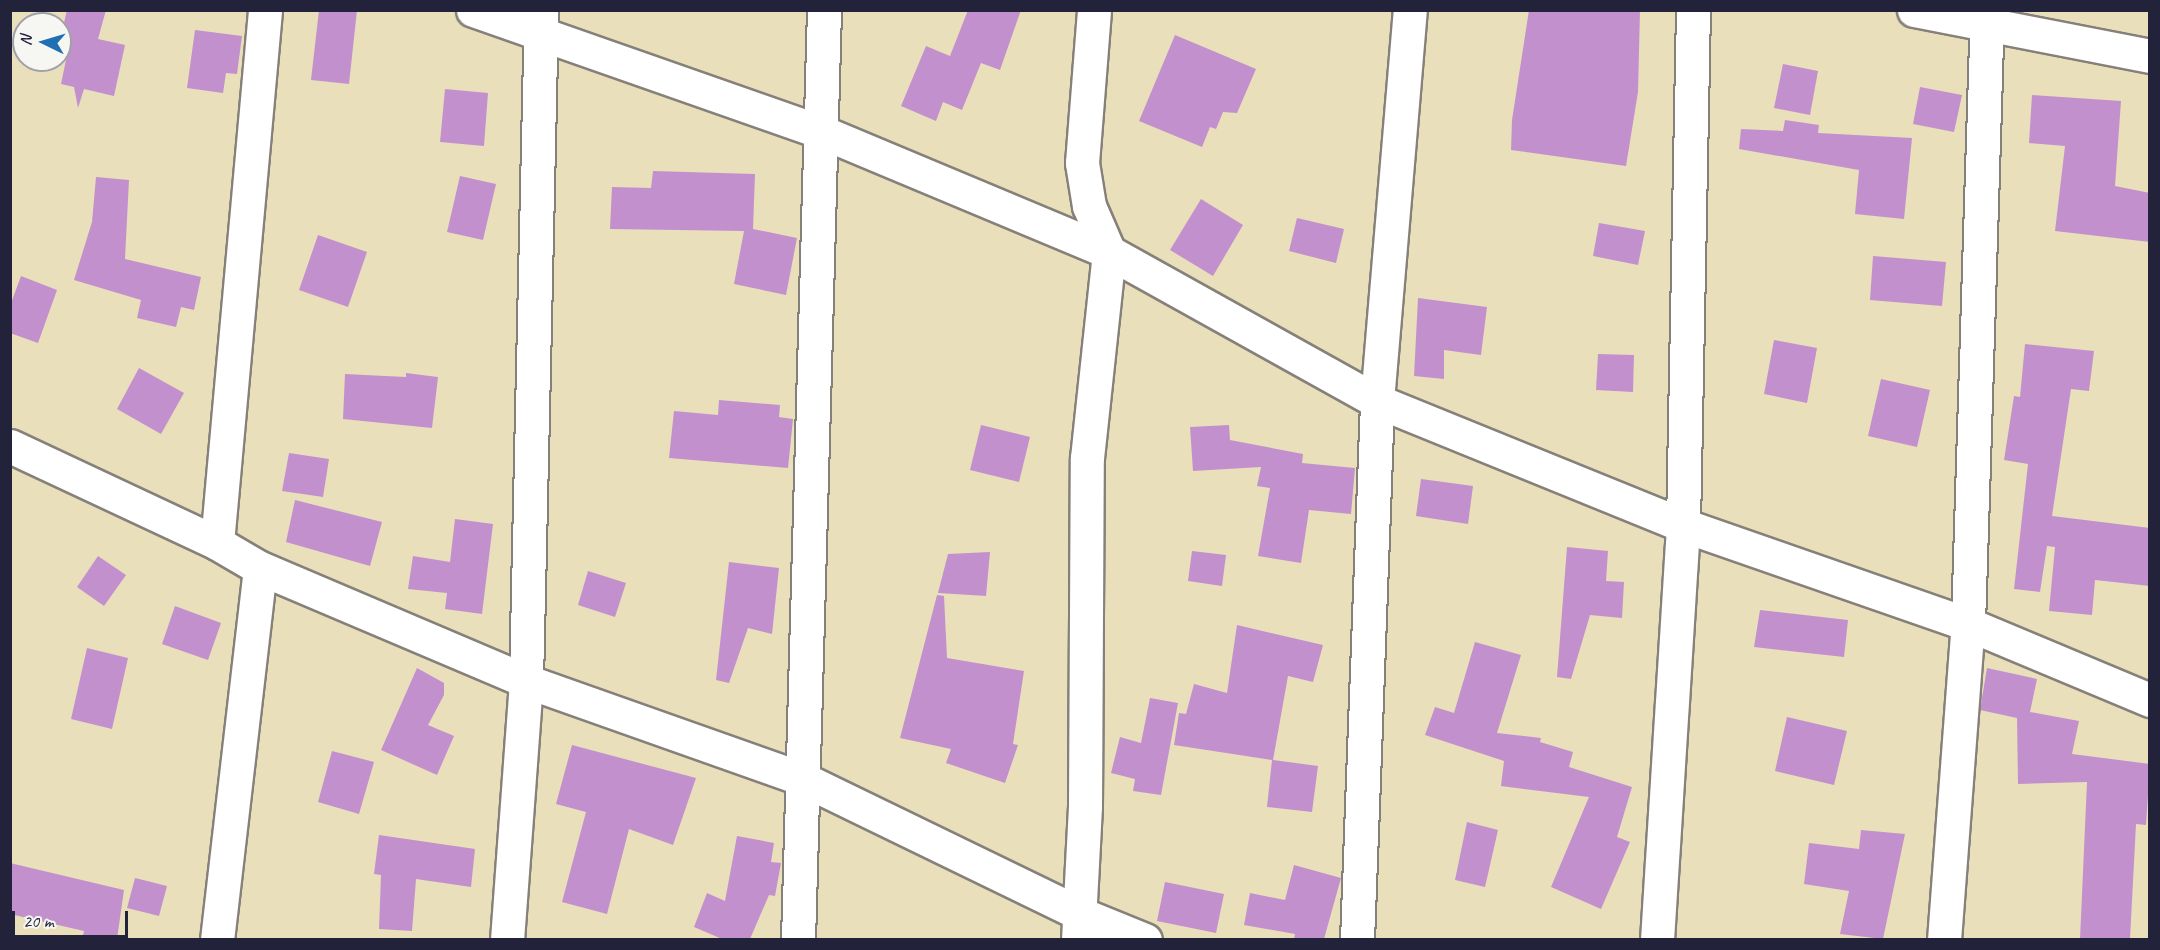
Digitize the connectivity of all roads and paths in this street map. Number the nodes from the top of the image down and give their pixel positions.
1 (265, 10) edge
2 (473, 10) edge
3 (824, 10) edge
4 (1094, 10) edge
5 (1410, 10) edge
6 (1693, 10) edge
7 (1914, 10) edge
8 (1986, 16) edge
9 (539, 23) edge
10 (2150, 56) edge
11 (822, 132) junction
12 (1108, 252) junction
13 (1377, 401) junction
14 (10, 446) edge
15 (1683, 525) junction
16 (217, 543) junction
17 (260, 568) junction
18 (1968, 624) junction
19 (526, 681) junction
20 (2150, 700) edge
21 (805, 780) junction
22 (1079, 927) edge
23 (217, 939) edge
24 (507, 939) edge
25 (798, 939) edge
26 (1145, 939) edge
27 (1356, 939) edge
28 (1657, 939) edge
29 (1944, 939) edge

1 - 16 street
2 - 9 street
3 - 11 street
4 - 12 street
5 - 13 street
6 - 15 street
7 - 8 street
8 - 10 street
8 - 18 street
9 - 11 street
9 - 19 street
11 - 12 street
11 - 21 street
12 - 13 street
12 - 22 street
13 - 15 street
13 - 27 street
14 - 16 street
15 - 18 street
15 - 28 street
16 - 17 street
17 - 19 street
17 - 23 street
18 - 20 street
18 - 29 street
19 - 21 street
19 - 24 street
21 - 22 street
21 - 25 street
22 - 26 street

